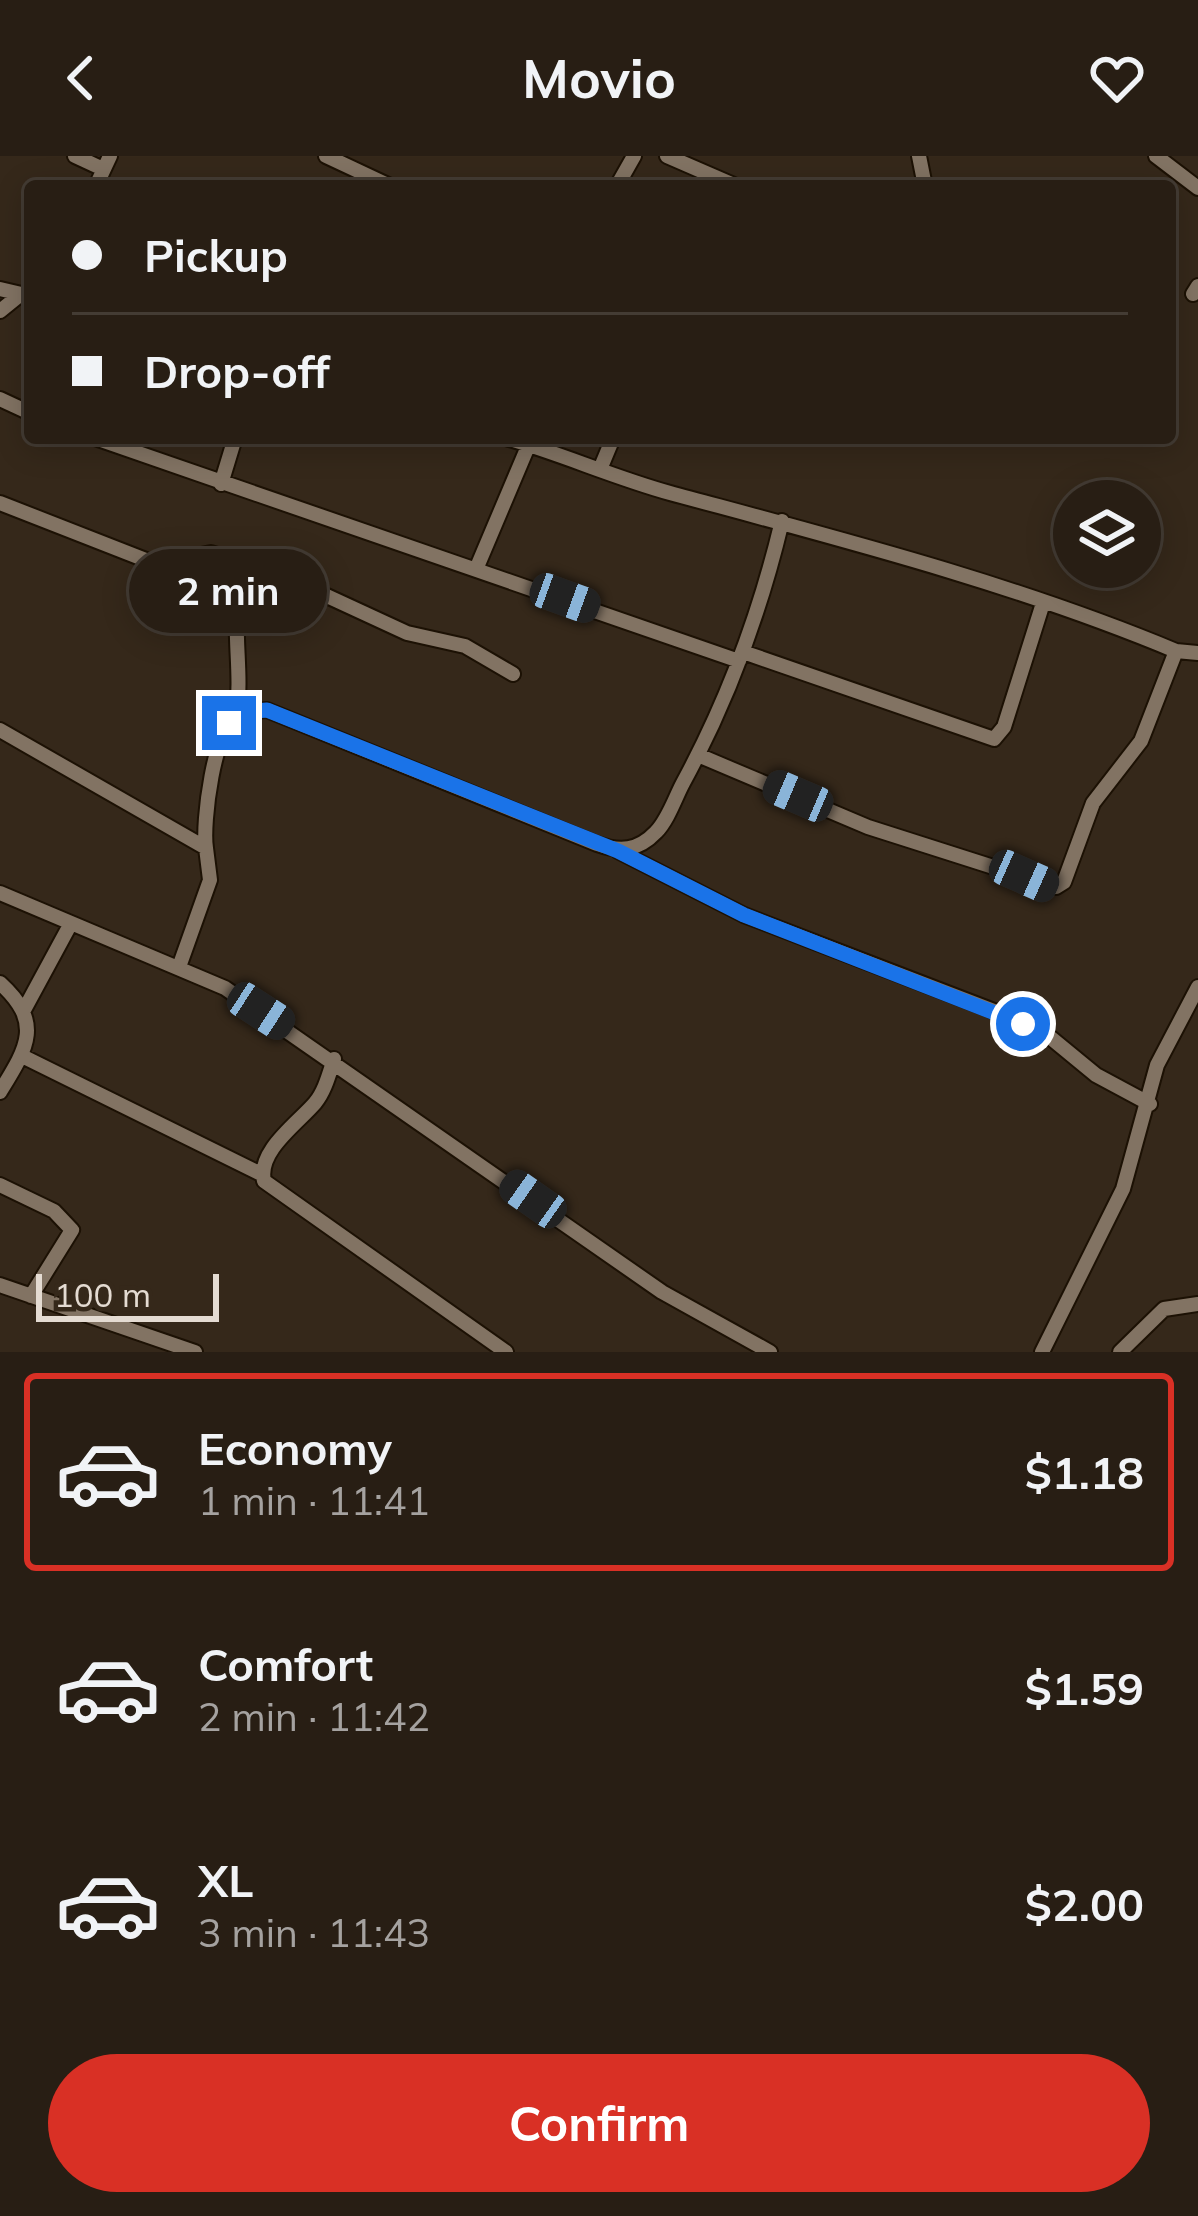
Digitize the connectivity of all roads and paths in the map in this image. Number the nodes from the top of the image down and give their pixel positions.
1 (75, 156) edge
2 (326, 156) edge
3 (668, 156) edge
4 (1156, 156) edge
5 (106, 163) edge
6 (376, 180) edge
7 (722, 180) edge
8 (1198, 188) edge
9 (111, 444) edge
10 (233, 444) edge
11 (529, 444) joint
12 (611, 444) edge
13 (601, 467) junction
14 (221, 484) junction
15 (0, 503) edge
16 (782, 521) junction
17 (249, 564) junction
18 (477, 567) junction
19 (1043, 603) junction
20 (1176, 651) junction
21 (1198, 653) edge
22 (741, 657) junction
23 (513, 674) dead end
24 (236, 715) junction
25 (0, 730) edge
26 (698, 755) junction
27 (206, 848) junction
28 (618, 851) junction
29 (0, 893) edge
30 (70, 925) junction
31 (179, 967) junction
32 (0, 983) edge
33 (1198, 987) edge
34 (25, 1010) junction
35 (22, 1056) junction
36 (334, 1059) junction
37 (0, 1092) edge
38 (1150, 1104) junction
39 (261, 1174) junction
40 (0, 1185) edge
41 (0, 1285) edge
42 (31, 1297) junction
43 (1198, 1304) edge
44 (195, 1352) edge
45 (506, 1352) edge
46 (770, 1352) edge
47 (1042, 1352) edge
48 (1120, 1352) edge

1 - 5 street
2 - 6 street
3 - 7 street
4 - 8 street
9 - 14 street
10 - 14 street
11 - 13 street
11 - 18 street
12 - 13 street
13 - 16 street
14 - 18 street
15 - 17 street
16 - 19 street
16 - 22 street
17 - 23 street
17 - 24 street
18 - 22 street
19 - 20 street
19 - 22 street
20 - 21 street
20 - 26 street
22 - 26 street
24 - 27 street
24 - 28 street
25 - 27 street
26 - 28 street
27 - 31 street
28 - 38 street
29 - 30 street
30 - 31 street
30 - 34 street
31 - 36 street
32 - 34 street
33 - 38 street
34 - 35 street
35 - 37 street
35 - 39 street
36 - 39 street
36 - 46 street
38 - 47 street
39 - 45 street
40 - 42 street
41 - 42 street
42 - 44 street
43 - 48 street

